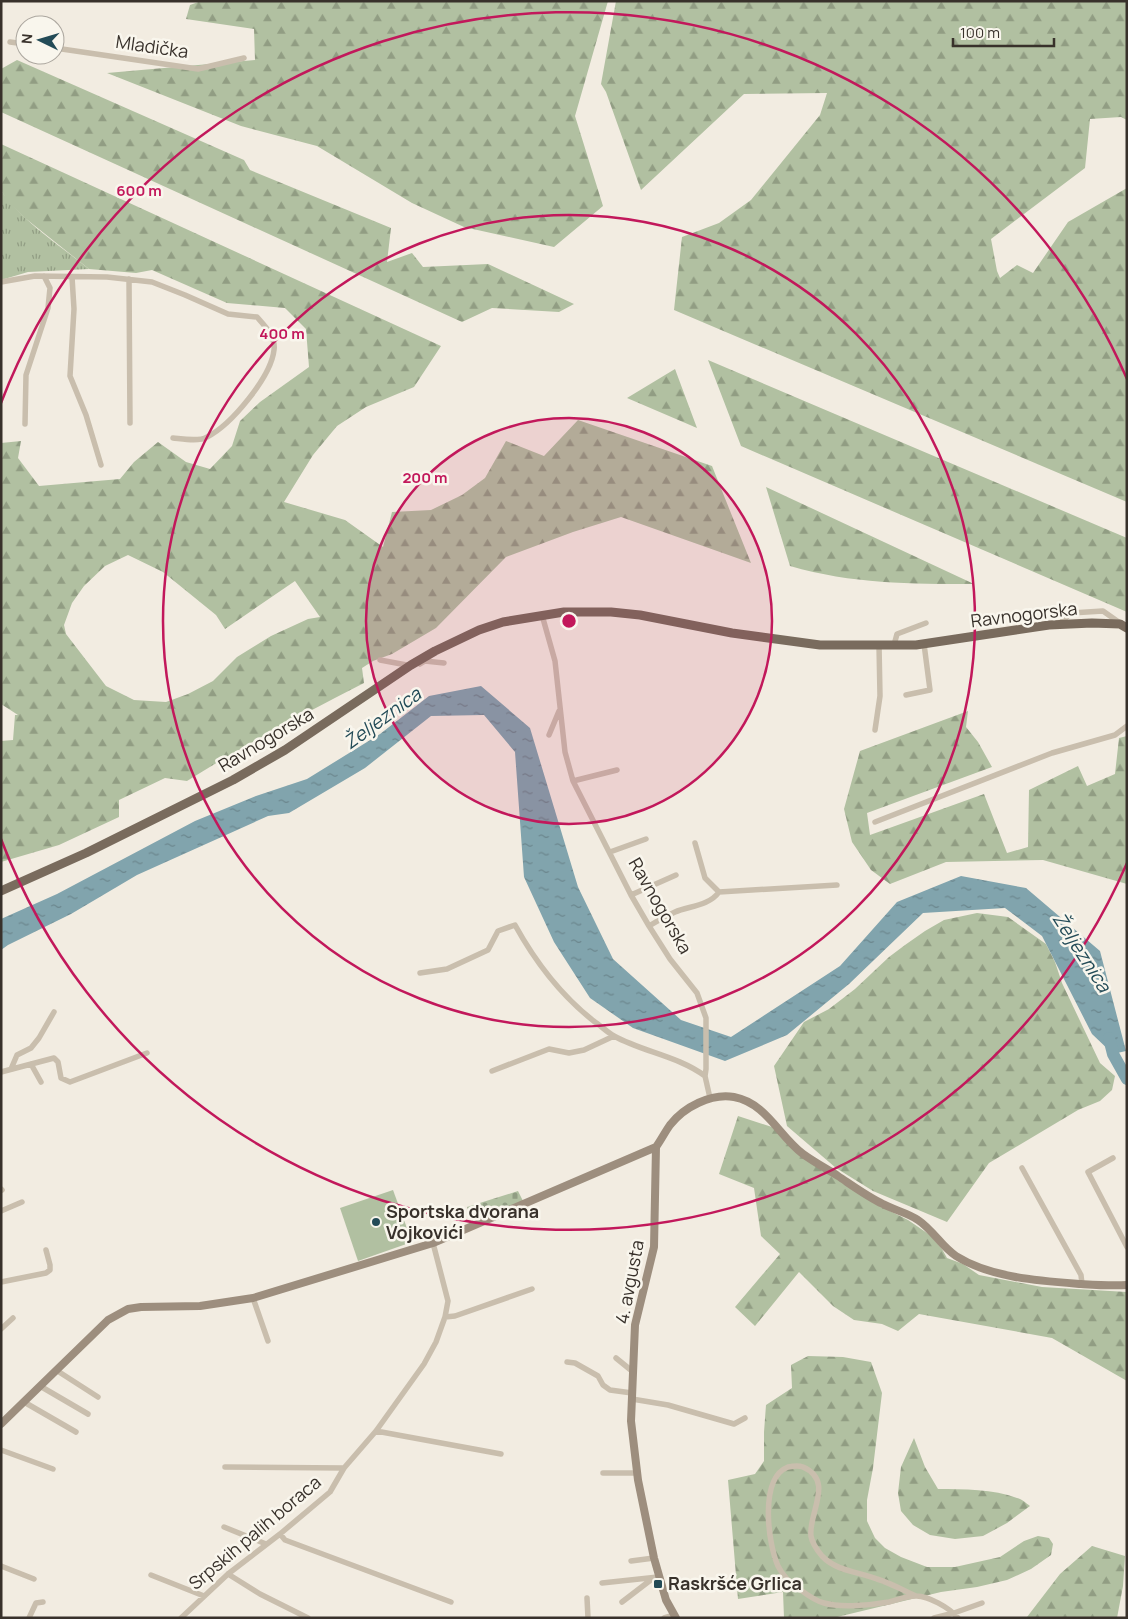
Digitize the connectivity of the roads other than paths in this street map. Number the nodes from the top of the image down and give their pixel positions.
1 (10, 42) dead end
2 (15, 43) edge
3 (65, 49) edge
4 (244, 58) dead end
5 (44, 276) junction
6 (72, 277) junction
7 (129, 280) junction
8 (1, 282) edge
9 (130, 423) dead end
10 (25, 424) dead end
11 (173, 438) dead end
12 (100, 465) dead end
13 (542, 614) junction
14 (926, 623) dead end
15 (1124, 626) edge
16 (924, 644) junction
17 (880, 645) junction
18 (894, 645) junction
19 (380, 660) dead end
20 (444, 663) dead end
21 (411, 665) junction
22 (906, 695) dead end
23 (560, 709) junction
24 (1127, 726) edge
25 (875, 730) dead end
26 (549, 735) dead end
27 (617, 770) dead end
28 (573, 782) junction
29 (875, 822) dead end
30 (646, 839) dead end
31 (695, 843) dead end
32 (610, 852) junction
33 (676, 876) dead end
34 (836, 885) dead end
35 (1, 891) edge
36 (719, 892) junction
37 (631, 895) junction
38 (649, 926) junction
39 (420, 973) dead end
40 (54, 1012) dead end
41 (614, 1036) junction
42 (147, 1053) dead end
43 (31, 1064) junction
44 (11, 1069) junction
45 (492, 1071) dead end
46 (1, 1072) edge
47 (705, 1076) junction
48 (41, 1082) dead end
49 (710, 1098) junction
50 (656, 1147) junction
51 (1113, 1158) dead end
52 (1022, 1168) dead end
53 (22, 1202) dead end
54 (1, 1211) edge
55 (433, 1243) junction
56 (1127, 1247) edge
57 (46, 1250) dead end
58 (1, 1282) edge
59 (1082, 1284) junction
60 (1127, 1285) edge
61 (532, 1289) dead end
62 (252, 1298) junction
63 (445, 1317) junction
64 (13, 1318) dead end
65 (1, 1329) edge
66 (268, 1342) dead end
67 (616, 1358) dead end
68 (567, 1362) dead end
69 (56, 1370) junction
70 (632, 1371) junction
71 (40, 1386) junction
72 (632, 1396) junction
73 (98, 1397) dead end
74 (24, 1402) junction
75 (668, 1405) junction
76 (679, 1413) dead end
77 (88, 1414) dead end
78 (745, 1418) dead end
79 (1, 1424) edge
80 (376, 1431) junction
81 (76, 1432) dead end
82 (1, 1450) edge
83 (500, 1454) dead end
84 (224, 1467) dead end
85 (344, 1468) junction
86 (53, 1469) dead end
87 (603, 1472) dead end
88 (637, 1473) junction
89 (224, 1527) dead end
90 (280, 1534) junction
91 (266, 1544) junction
92 (654, 1558) junction
93 (631, 1562) dead end
94 (1, 1566) edge
95 (228, 1574) junction
96 (151, 1575) dead end
97 (655, 1578) junction
98 (34, 1579) dead end
99 (602, 1583) dead end
100 (204, 1596) junction
101 (916, 1596) junction
102 (587, 1598) dead end
103 (43, 1602) dead end
104 (451, 1602) dead end
105 (622, 1602) dead end
106 (982, 1603) dead end
107 (956, 1615) edge
108 (675, 1616) edge
109 (29, 1618) edge
110 (181, 1618) edge
111 (308, 1618) edge
112 (588, 1618) edge
113 (664, 1618) edge
114 (934, 1618) edge

1 - 2 street
3 - 4 street, Mladička
5 - 6 street
5 - 8 street
5 - 10 street
6 - 7 street
6 - 12 street
7 - 9 street
7 - 11 street
13 - 17 main road, Ravnogorska
13 - 21 main road, Ravnogorska
13 - 23 street, Ravnogorska
14 - 18 street
15 - 16 main road, Ravnogorska
16 - 18 main road, Ravnogorska
16 - 22 street
17 - 18 main road, Ravnogorska
17 - 25 street
19 - 21 street
20 - 21 street
21 - 35 main road, Ravnogorska
23 - 26 street
23 - 28 street, Ravnogorska
24 - 29 street
27 - 28 street
28 - 32 street, Ravnogorska
30 - 32 street
31 - 36 street
32 - 37 street, Ravnogorska
33 - 37 street
34 - 36 street
36 - 38 street
37 - 38 street, Ravnogorska
38 - 47 street, Ravnogorska
39 - 41 street
40 - 44 street
41 - 45 street
41 - 47 street
42 - 43 street
43 - 44 street
43 - 48 street
44 - 46 street
47 - 49 street, Ravnogorska
49 - 50 main road
49 - 59 main road
50 - 55 main road
50 - 70 main road, 4. avgusta
51 - 56 street
52 - 59 street
53 - 54 street
55 - 62 main road
55 - 63 street, Srpskih palih boraca
57 - 58 street
59 - 60 main road
61 - 63 street
62 - 66 street
62 - 69 main road
63 - 80 street, Srpskih palih boraca
64 - 65 street
67 - 70 street
68 - 72 street
69 - 71 main road
69 - 73 street
70 - 72 main road, 4. avgusta
71 - 74 main road
71 - 77 street
72 - 75 street
72 - 88 main road, 4. avgusta
74 - 79 main road
74 - 81 street
75 - 76 street
75 - 78 street
80 - 83 street
80 - 85 street, Srpskih palih boraca
82 - 86 street
84 - 85 street, Srpskih palih boraca
85 - 90 street, Srpskih palih boraca
87 - 88 street
88 - 92 main road, 4. avgusta
89 - 91 street
90 - 91 street, Srpskih palih boraca
90 - 104 street
91 - 95 street, Srpskih palih boraca
92 - 93 street
92 - 97 main road, 4. avgusta
94 - 98 street
95 - 100 street, Srpskih palih boraca
95 - 111 street
96 - 100 street
97 - 99 street
97 - 105 street
97 - 108 main road, 4. avgusta
100 - 110 street, Srpskih palih boraca
101 - 101 street
101 - 107 street
102 - 112 street
103 - 109 street
106 - 107 street
107 - 114 street
108 - 113 street

